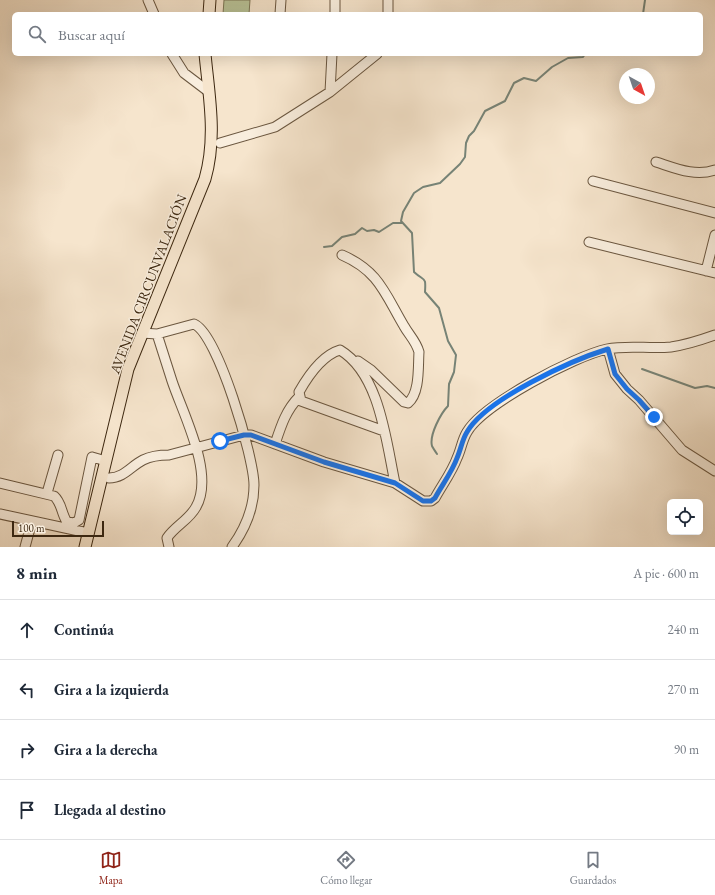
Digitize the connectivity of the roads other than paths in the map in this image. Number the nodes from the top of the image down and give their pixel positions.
1 (148, 0) edge
2 (203, 0) edge
3 (210, 0) edge
4 (281, 0) edge
5 (336, 0) edge
6 (388, 0) edge
7 (153, 12) edge
8 (202, 12) edge
9 (209, 12) edge
10 (280, 12) edge
11 (335, 12) edge
12 (388, 12) edge
13 (173, 56) edge
14 (205, 56) edge
15 (212, 56) edge
16 (332, 56) edge
17 (375, 56) edge
18 (209, 92) junction
19 (330, 92) junction
20 (220, 143) junction
21 (656, 162) dead end
22 (715, 170) edge
23 (593, 181) dead end
24 (715, 213) edge
25 (715, 235) edge
26 (589, 242) dead end
27 (342, 255) dead end
28 (710, 272) edge
29 (149, 334) junction
30 (715, 335) edge
31 (608, 349) junction
32 (351, 358) junction
33 (299, 397) junction
34 (384, 431) junction
35 (244, 435) junction
36 (275, 444) junction
37 (196, 448) junction
38 (58, 456) dead end
39 (106, 461) junction
40 (715, 471) edge
41 (109, 478) junction
42 (0, 483) edge
43 (395, 483) junction
44 (47, 493) junction
45 (0, 514) edge
46 (32, 521) junction
47 (88, 533) junction
48 (25, 547) edge
49 (85, 547) edge
50 (93, 547) edge
51 (169, 547) edge
52 (232, 547) edge

1 - 7 street
2 - 8 main road
3 - 9 main road
4 - 10 street
5 - 11 street
6 - 12 street
13 - 18 street
14 - 18 main road, AVENIDA CIRCUNVALACIÓN
15 - 20 main road, AVENIDA CIRCUNVALACIÓN
16 - 19 street
17 - 19 street
18 - 29 main road, AVENIDA CIRCUNVALACIÓN
19 - 20 street
20 - 29 main road, AVENIDA CIRCUNVALACIÓN
21 - 22 street
23 - 24 street
25 - 28 street
26 - 28 street
27 - 32 street
29 - 35 street
29 - 37 street
29 - 39 main road, AVENIDA CIRCUNVALACIÓN
29 - 41 main road, AVENIDA CIRCUNVALACIÓN
30 - 31 street
31 - 40 street
31 - 43 street
32 - 33 street
32 - 34 street
33 - 34 street
33 - 36 street
34 - 43 street
35 - 36 street
35 - 37 street
35 - 52 street
36 - 43 street
37 - 41 street
37 - 51 street
38 - 44 street
39 - 44 street
39 - 47 main road, AVENIDA CIRCUNVALACIÓN
41 - 50 main road, AVENIDA CIRCUNVALACIÓN
42 - 44 street
45 - 46 street
46 - 47 street
46 - 48 street
47 - 49 main road, AVENIDA CIRCUNVALACIÓN

